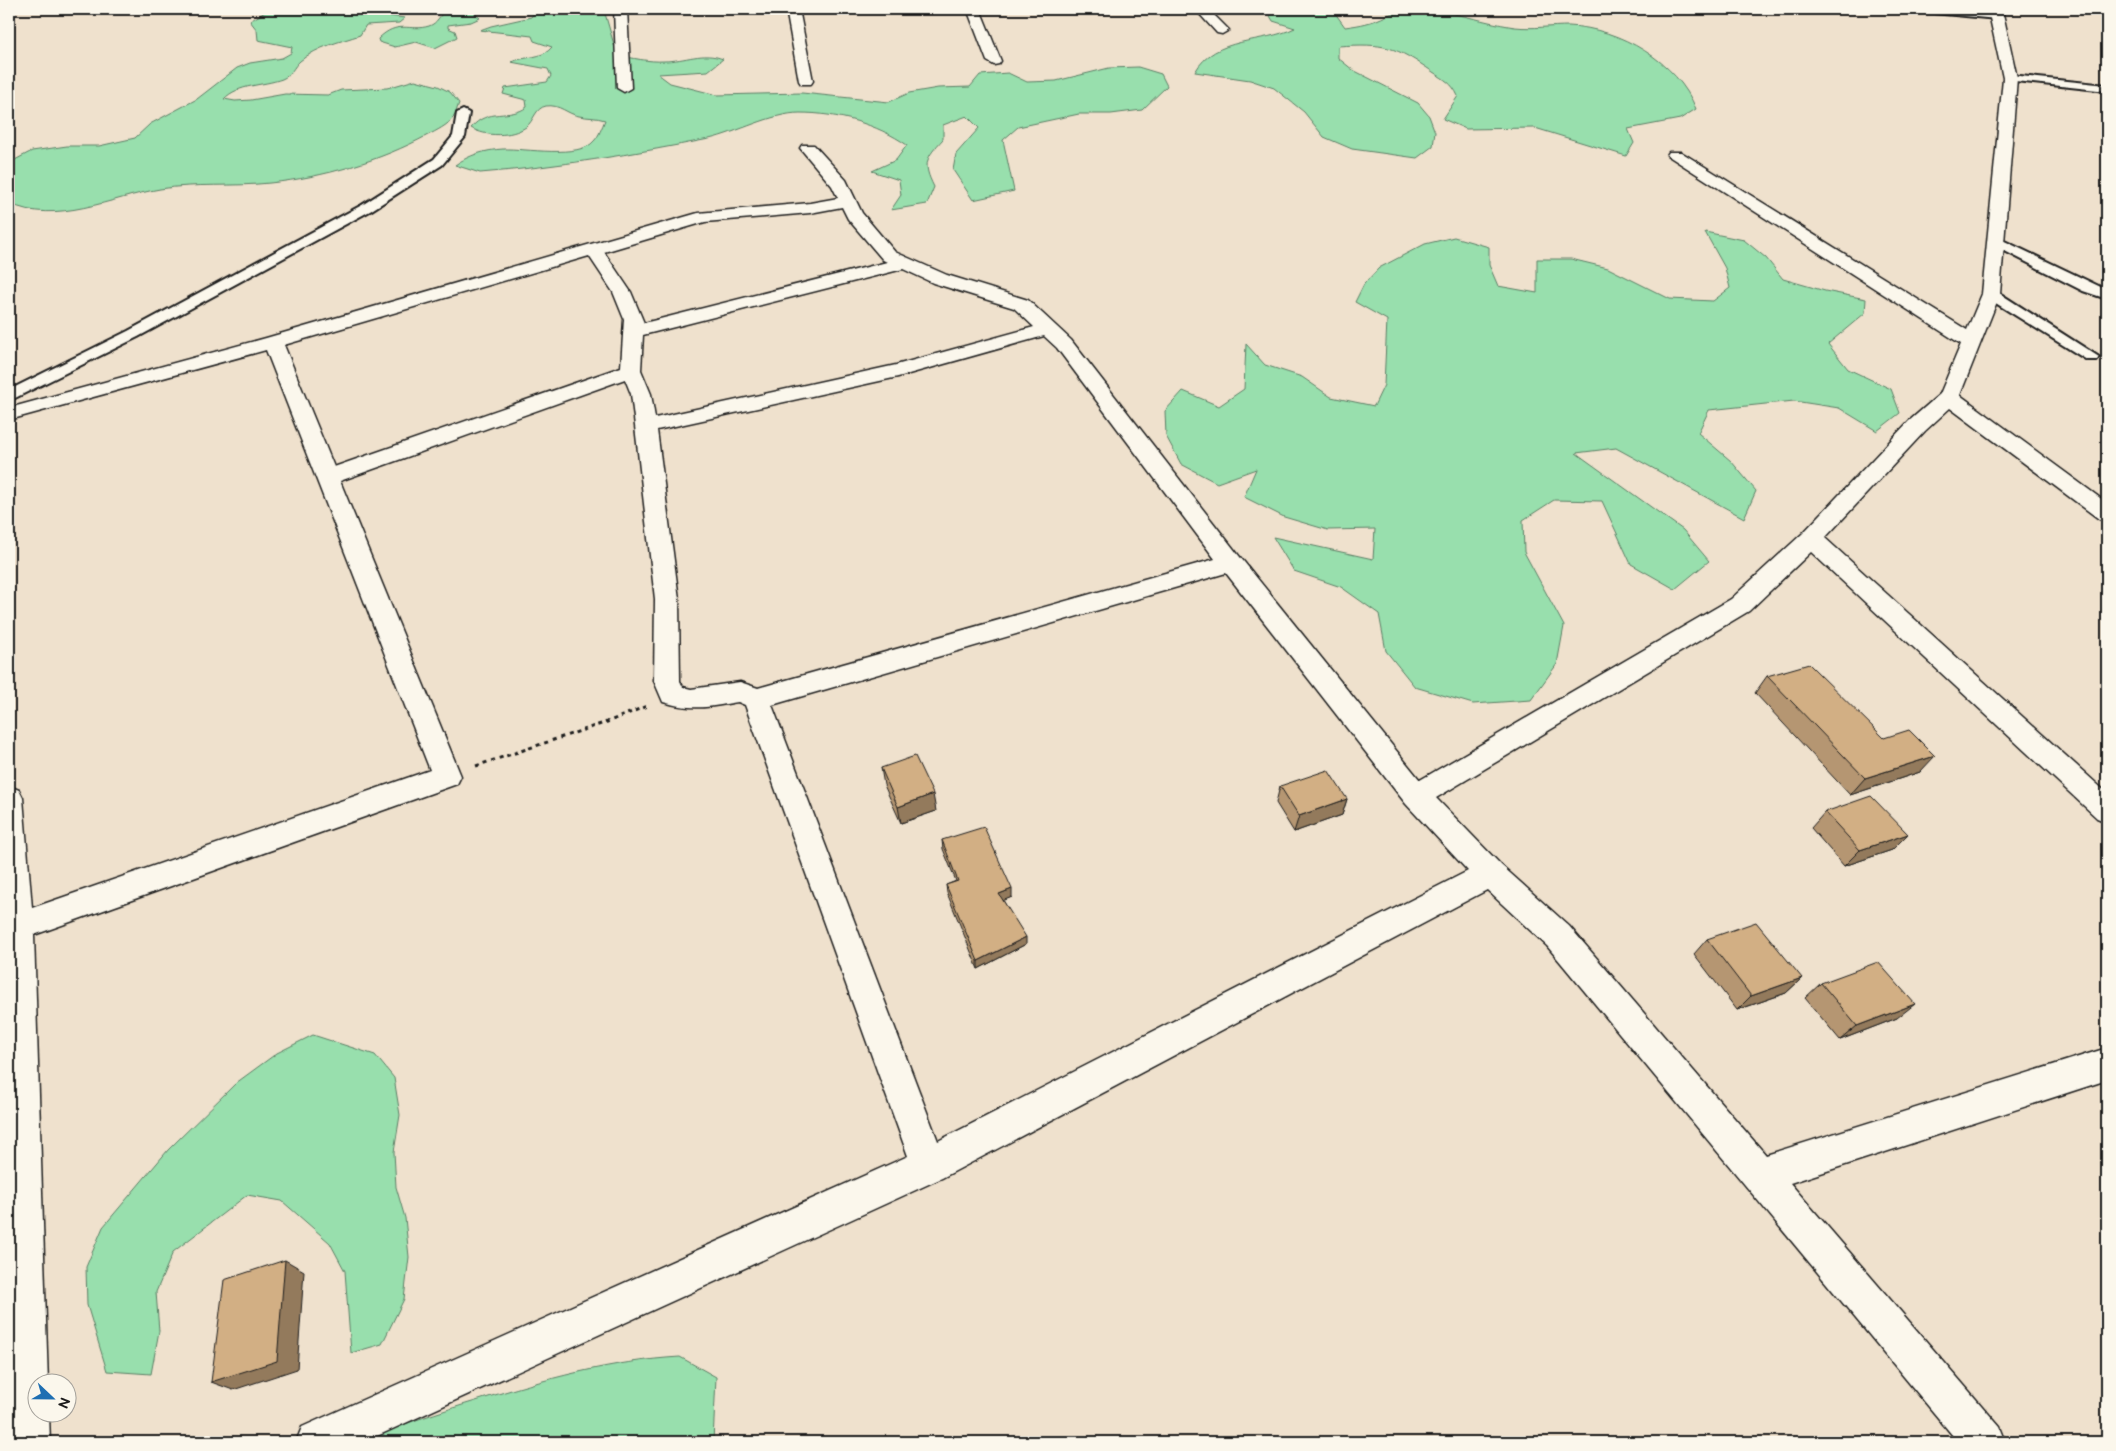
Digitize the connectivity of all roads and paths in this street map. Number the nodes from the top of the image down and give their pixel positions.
1 (620, 9) edge
2 (792, 9) edge
3 (973, 9) edge
4 (1201, 9) edge
5 (1923, 9) edge
6 (1996, 12) edge
7 (1222, 30) dead end
8 (994, 61) dead end
9 (2010, 78) junction
10 (806, 81) dead end
11 (624, 88) dead end
12 (2107, 88) edge
13 (463, 113) dead end
14 (808, 148) dead end
15 (1675, 155) dead end
16 (848, 201) junction
17 (1994, 240) junction
18 (593, 249) junction
19 (904, 263) junction
20 (1991, 294) junction
21 (2107, 295) edge
22 (1047, 329) junction
23 (634, 331) junction
24 (273, 342) junction
25 (1972, 342) junction
26 (2092, 357) dead end
27 (631, 370) junction
28 (9, 396) edge
29 (1949, 397) junction
30 (9, 414) edge
31 (646, 426) junction
32 (328, 477) junction
33 (2107, 514) edge
34 (1812, 539) junction
35 (1231, 562) junction
36 (672, 695) junction
37 (756, 699) junction
38 (447, 776) junction
39 (1416, 796) junction
40 (9, 798) edge
41 (2107, 810) edge
42 (1490, 874) junction
43 (18, 926) junction
44 (2107, 1064) edge
45 (930, 1165) junction
46 (1760, 1175) junction
47 (29, 1442) edge
48 (317, 1442) edge
49 (1985, 1442) edge

1 - 11 street
2 - 10 street
3 - 8 street
4 - 7 street
5 - 6 lane
6 - 9 street
9 - 12 lane
9 - 17 street
13 - 28 lane
14 - 16 street
15 - 25 street
16 - 18 street
16 - 19 street
17 - 20 street
17 - 21 lane
18 - 23 street
18 - 24 street
19 - 22 street
19 - 23 street
20 - 25 street
20 - 26 lane
22 - 31 street
22 - 35 street
23 - 27 street
24 - 30 street
24 - 32 street
25 - 29 street
27 - 31 street
27 - 32 street
29 - 33 street
29 - 34 street
31 - 36 street
32 - 38 street
34 - 39 street
34 - 41 street
35 - 37 street
35 - 39 street
36 - 37 street
36 - 38 path
37 - 45 street
38 - 43 street
39 - 42 street
40 - 43 street
42 - 45 street
42 - 46 street
43 - 47 street
44 - 46 street
45 - 48 street
46 - 49 street

